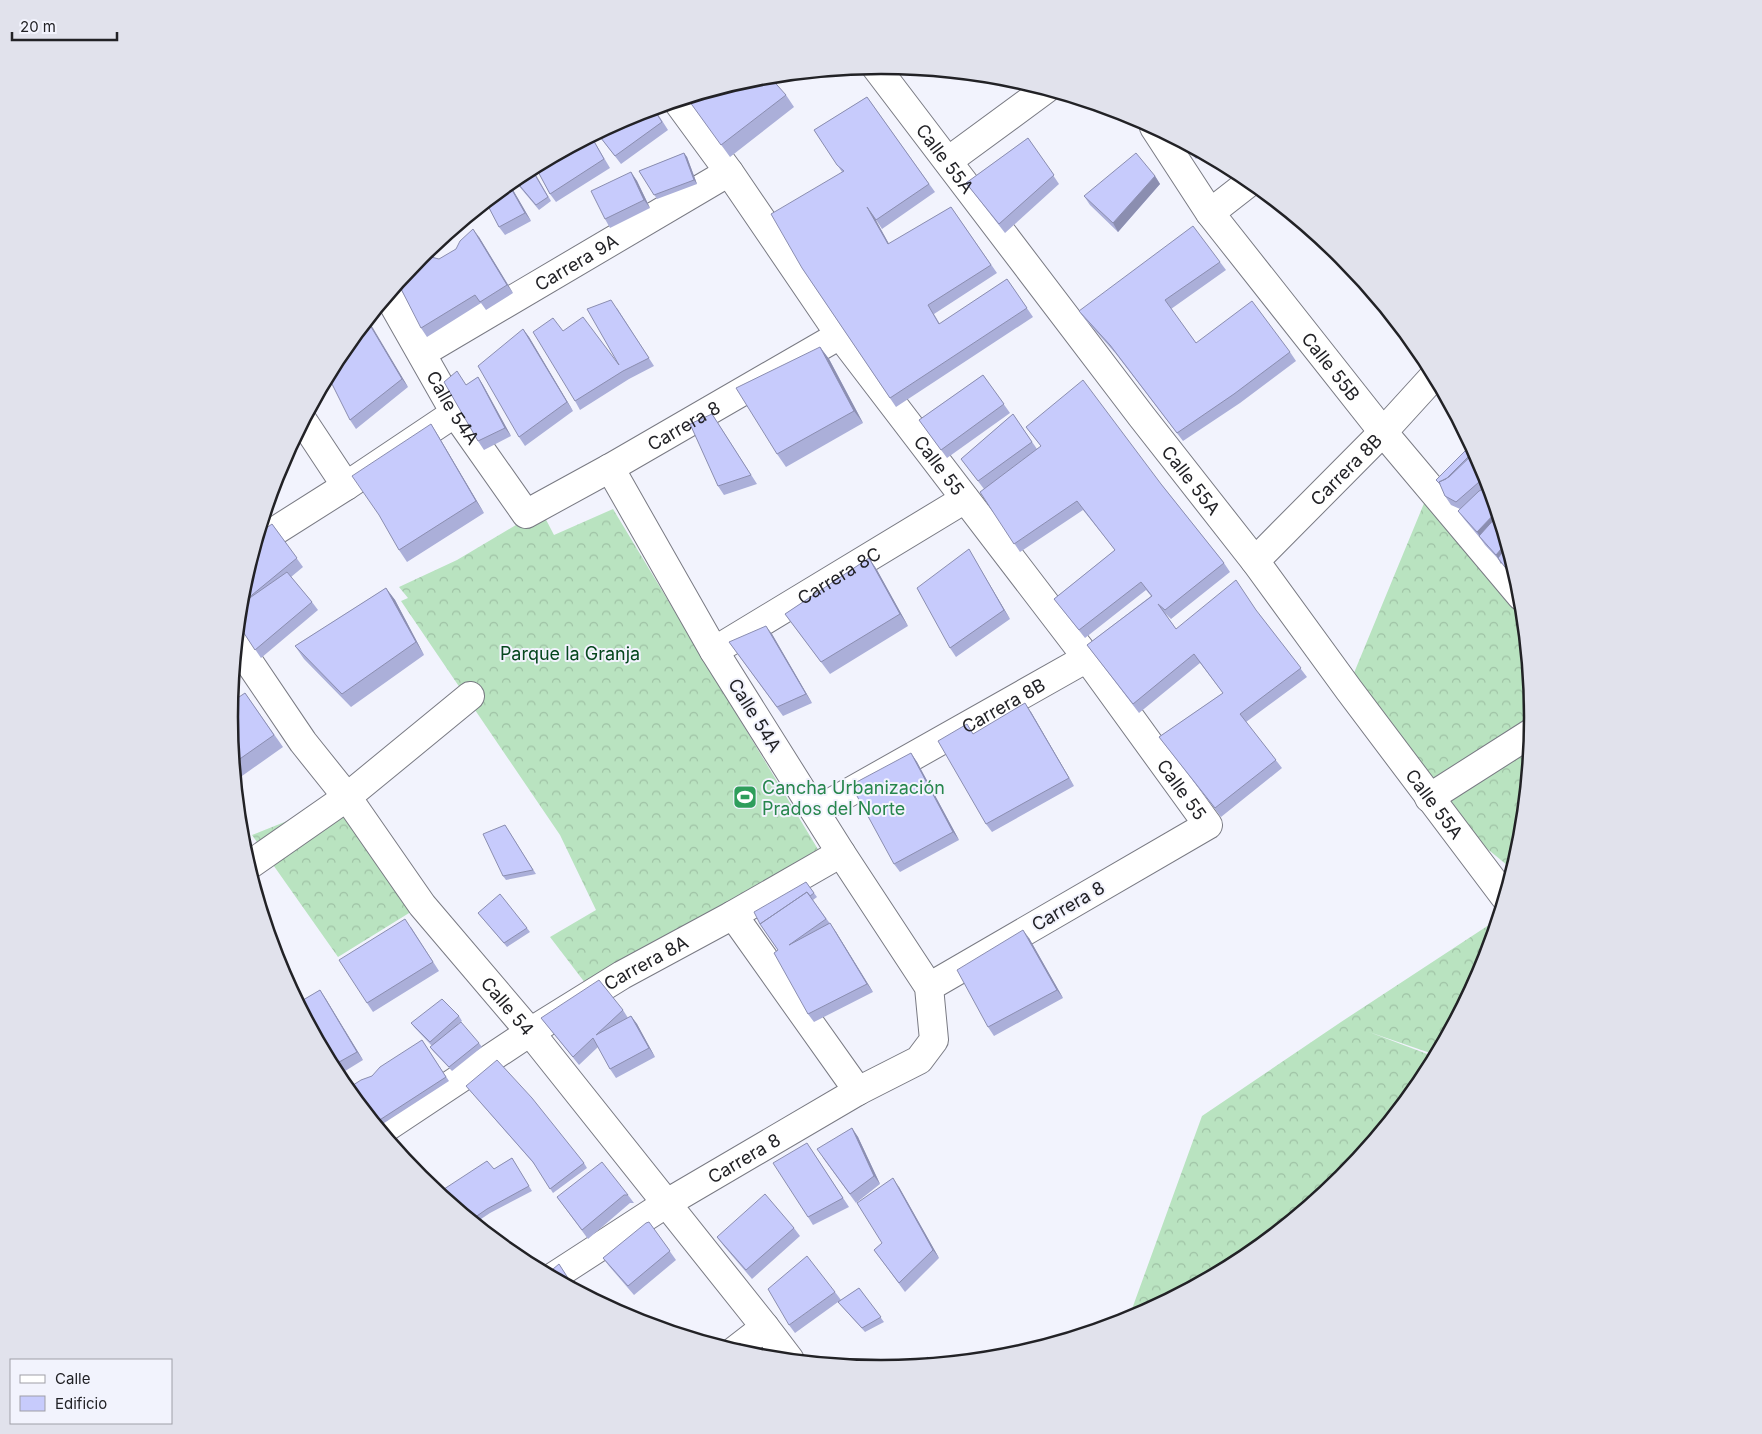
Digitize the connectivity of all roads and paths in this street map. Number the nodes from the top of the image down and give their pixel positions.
1 (881, 74) edge
2 (1039, 94) edge
3 (681, 106) edge
4 (1161, 138) edge
5 (948, 161) junction
6 (729, 172) junction
7 (1244, 186) edge
8 (1210, 213) junction
9 (391, 300) edge
10 (840, 335) junction
11 (422, 353) junction
12 (1429, 381) edge
13 (455, 413) junction
14 (307, 427) edge
15 (1383, 432) junction
16 (610, 468) junction
17 (346, 486) junction
18 (965, 499) junction
19 (526, 514) joint
20 (264, 537) edge
21 (1255, 561) junction
22 (1510, 583) edge
23 (714, 651) junction
24 (241, 652) edge
25 (1087, 658) junction
26 (470, 696) dead end
27 (1523, 739) edge
28 (347, 797) junction
29 (1429, 798) junction
30 (816, 812) junction
31 (1208, 825) joint
32 (841, 853) junction
33 (255, 861) edge
34 (1500, 891) edge
35 (733, 916) junction
36 (929, 987) junction
37 (530, 1032) junction
38 (934, 1040) joint
39 (858, 1091) junction
40 (386, 1128) edge
41 (667, 1203) junction
42 (558, 1274) edge
43 (765, 1326) junction
44 (742, 1345) edge
45 (785, 1353) edge

1 - 5 street, Calle 55A
2 - 5 street
3 - 6 street, Calle 55
4 - 8 street, Calle 55B
5 - 21 street, Calle 55A
6 - 10 street, Calle 55
6 - 11 street, Carrera 9A
7 - 8 street
8 - 15 street, Calle 55B
9 - 11 street, Calle 54A
10 - 16 street, Carrera 8
10 - 18 street, Calle 55
11 - 13 street, Calle 54A
12 - 15 street, Carrera 8B
13 - 17 street
13 - 19 street, Calle 54A
14 - 17 street
15 - 21 street, Carrera 8B
15 - 22 street, Calle 55B
16 - 19 street, Carrera 8
16 - 23 street, Calle 54A
17 - 20 street
18 - 23 street, Carrera 8C
18 - 25 street, Calle 55
21 - 29 street, Calle 55A
23 - 30 street, Calle 54A
24 - 28 street, Calle 54
25 - 30 street, Carrera 8B
25 - 31 street, Calle 55
26 - 28 street
27 - 29 street
28 - 33 street
28 - 37 street, Calle 54
29 - 34 street, Calle 55A
30 - 32 street, Calle 54A
31 - 36 street, Carrera 8
32 - 35 street, Carrera 8A
32 - 36 street, Calle 54A
35 - 37 street, Carrera 8A
35 - 39 street
36 - 38 street, Calle 54A
37 - 40 street, Carrera 8A
37 - 41 street, Calle 54
38 - 39 street, Carrera 8
39 - 41 street, Carrera 8
41 - 42 street, Carrera 8
41 - 43 street, Calle 54
43 - 44 street
43 - 45 street, Calle 54

